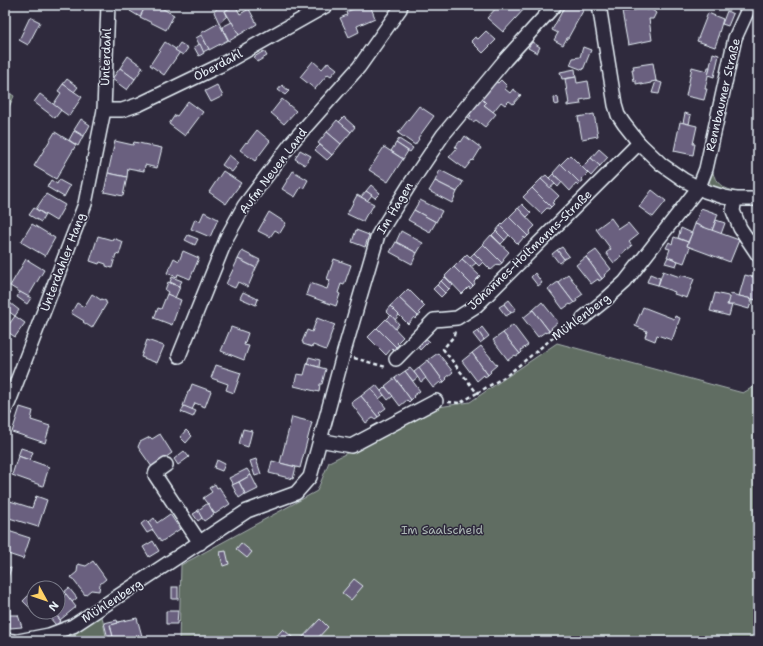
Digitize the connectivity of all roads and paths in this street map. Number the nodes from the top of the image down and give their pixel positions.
1 (108, 5) edge
2 (327, 5) edge
3 (401, 5) edge
4 (555, 5) edge
5 (598, 5) edge
6 (750, 5) edge
7 (104, 110) junction
8 (639, 143) junction
9 (699, 188) junction
10 (735, 199) junction
11 (758, 199) edge
12 (758, 255) edge
13 (456, 318) junction
14 (583, 318) joint
15 (343, 355) junction
16 (179, 356) dead end
17 (396, 359) joint
18 (477, 393) junction
19 (436, 401) joint
20 (5, 410) edge
21 (320, 440) junction
22 (166, 464) dead end
23 (310, 478) joint
24 (200, 543) junction
25 (5, 640) edge
26 (14, 641) edge
27 (18, 641) edge

1 - 7 street, Unterdahl
2 - 7 street, Oberdahl
3 - 16 street, Aufm Neuen Land
4 - 15 street, Im Hagen
5 - 8 street
6 - 9 street, Rennbaumer Straße
7 - 20 street, Unterdahler Hang
8 - 9 street
8 - 13 street, Johannes-Holtmanns-Straße
9 - 10 street
9 - 14 street, Mühlenberg
10 - 11 street
10 - 12 street
13 - 17 street, Johannes-Holtmanns-Straße
13 - 18 path
14 - 18 path, Mühlenberg
15 - 17 path
15 - 21 street, Im Hagen
18 - 19 path, Mühlenberg
19 - 21 street
21 - 23 street, Im Hagen
22 - 24 street
23 - 24 street, Mühlenberg
24 - 27 street, Mühlenberg
25 - 26 street

